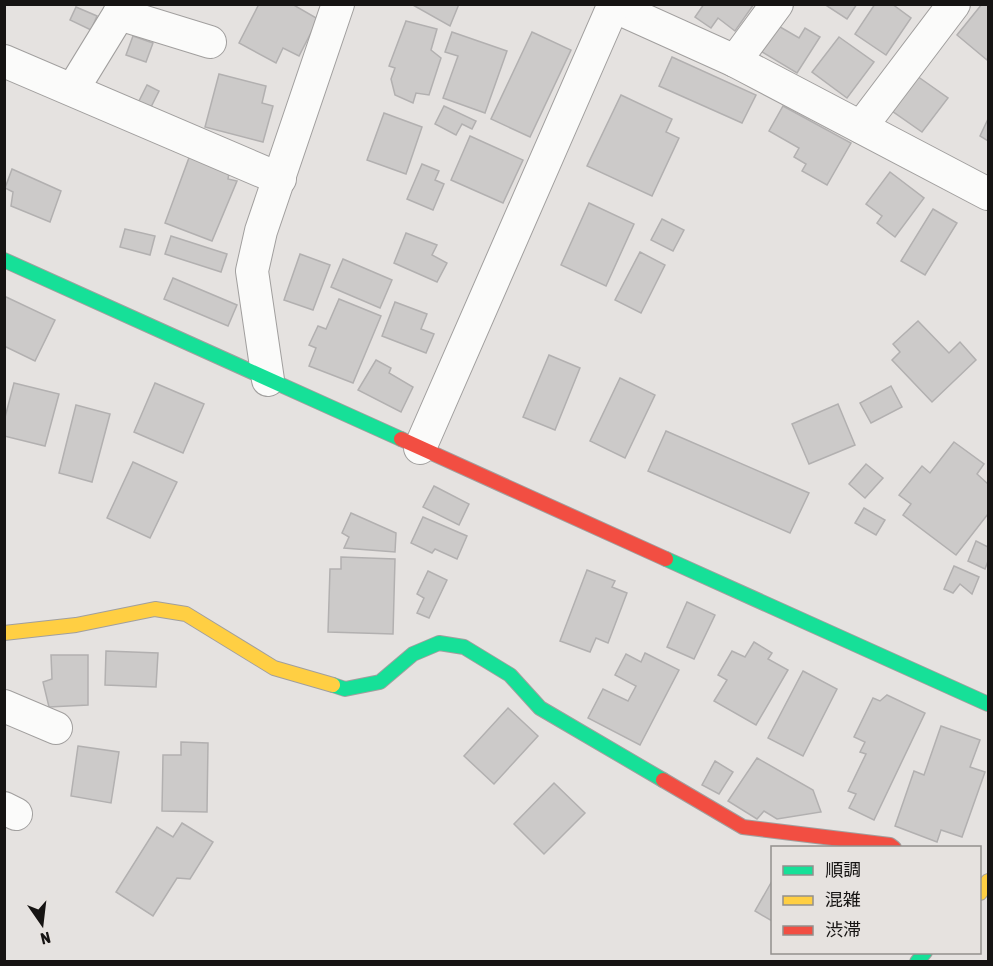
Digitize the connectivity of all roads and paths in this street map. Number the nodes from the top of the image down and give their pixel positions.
1 (339, 4) edge
2 (777, 4) edge
3 (613, 5) edge
4 (946, 8) edge
5 (121, 9) edge
6 (210, 42) dead end
7 (4, 61) edge
8 (735, 61) junction
9 (74, 89) junction
10 (861, 127) junction
11 (280, 179) junction
12 (988, 194) edge
13 (4, 260) edge
14 (268, 380) junction
15 (420, 448) junction
16 (4, 633) edge
17 (988, 704) edge
18 (4, 706) edge
19 (56, 728) dead end
20 (891, 846) edge

1 - 11 street
2 - 8 street
3 - 8 street
3 - 15 street
4 - 10 street
5 - 6 street
5 - 9 street
7 - 9 street
8 - 10 street
9 - 11 street
10 - 12 street
11 - 14 street
13 - 14 street
14 - 15 street
15 - 17 street
16 - 20 street
18 - 19 street

